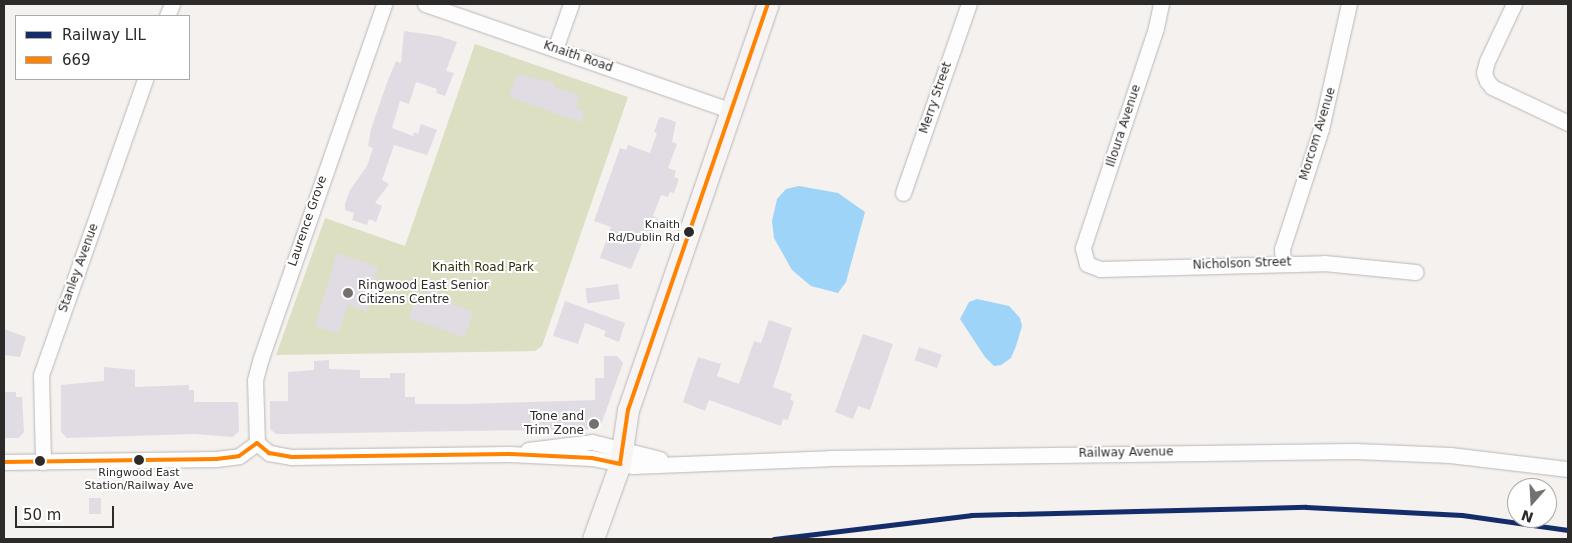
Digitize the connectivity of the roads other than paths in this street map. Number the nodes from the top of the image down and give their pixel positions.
1 (384, 4) edge
2 (425, 4) edge
3 (571, 4) edge
4 (768, 4) edge
5 (969, 4) edge
6 (1161, 4) edge
7 (1349, 4) edge
8 (1514, 4) edge
9 (555, 49) junction
10 (145, 80) edge
11 (730, 110) junction
12 (1568, 123) edge
13 (903, 193) dead end
14 (1084, 248) joint
15 (1283, 263) junction
16 (1416, 272) dead end
17 (257, 443) junction
18 (615, 455) junction
19 (4, 462) edge
20 (43, 462) junction
21 (1568, 469) edge
22 (582, 539) edge
23 (593, 539) edge

1 - 17 street, Laurence Grove
2 - 9 street, Knaith Road
3 - 9 street
4 - 11 main road
5 - 13 street, Merry Street
6 - 14 street, Illoura Avenue
7 - 15 street, Morcom Avenue
8 - 12 street
9 - 11 street, Knaith Road
10 - 20 street, Stanley Avenue
11 - 18 main road
14 - 15 street, Nicholson Street
15 - 16 street, Nicholson Street
17 - 18 street, Railway Avenue
17 - 20 street
18 - 21 street, Railway Avenue
18 - 22 main road
18 - 23 main road
19 - 20 street

